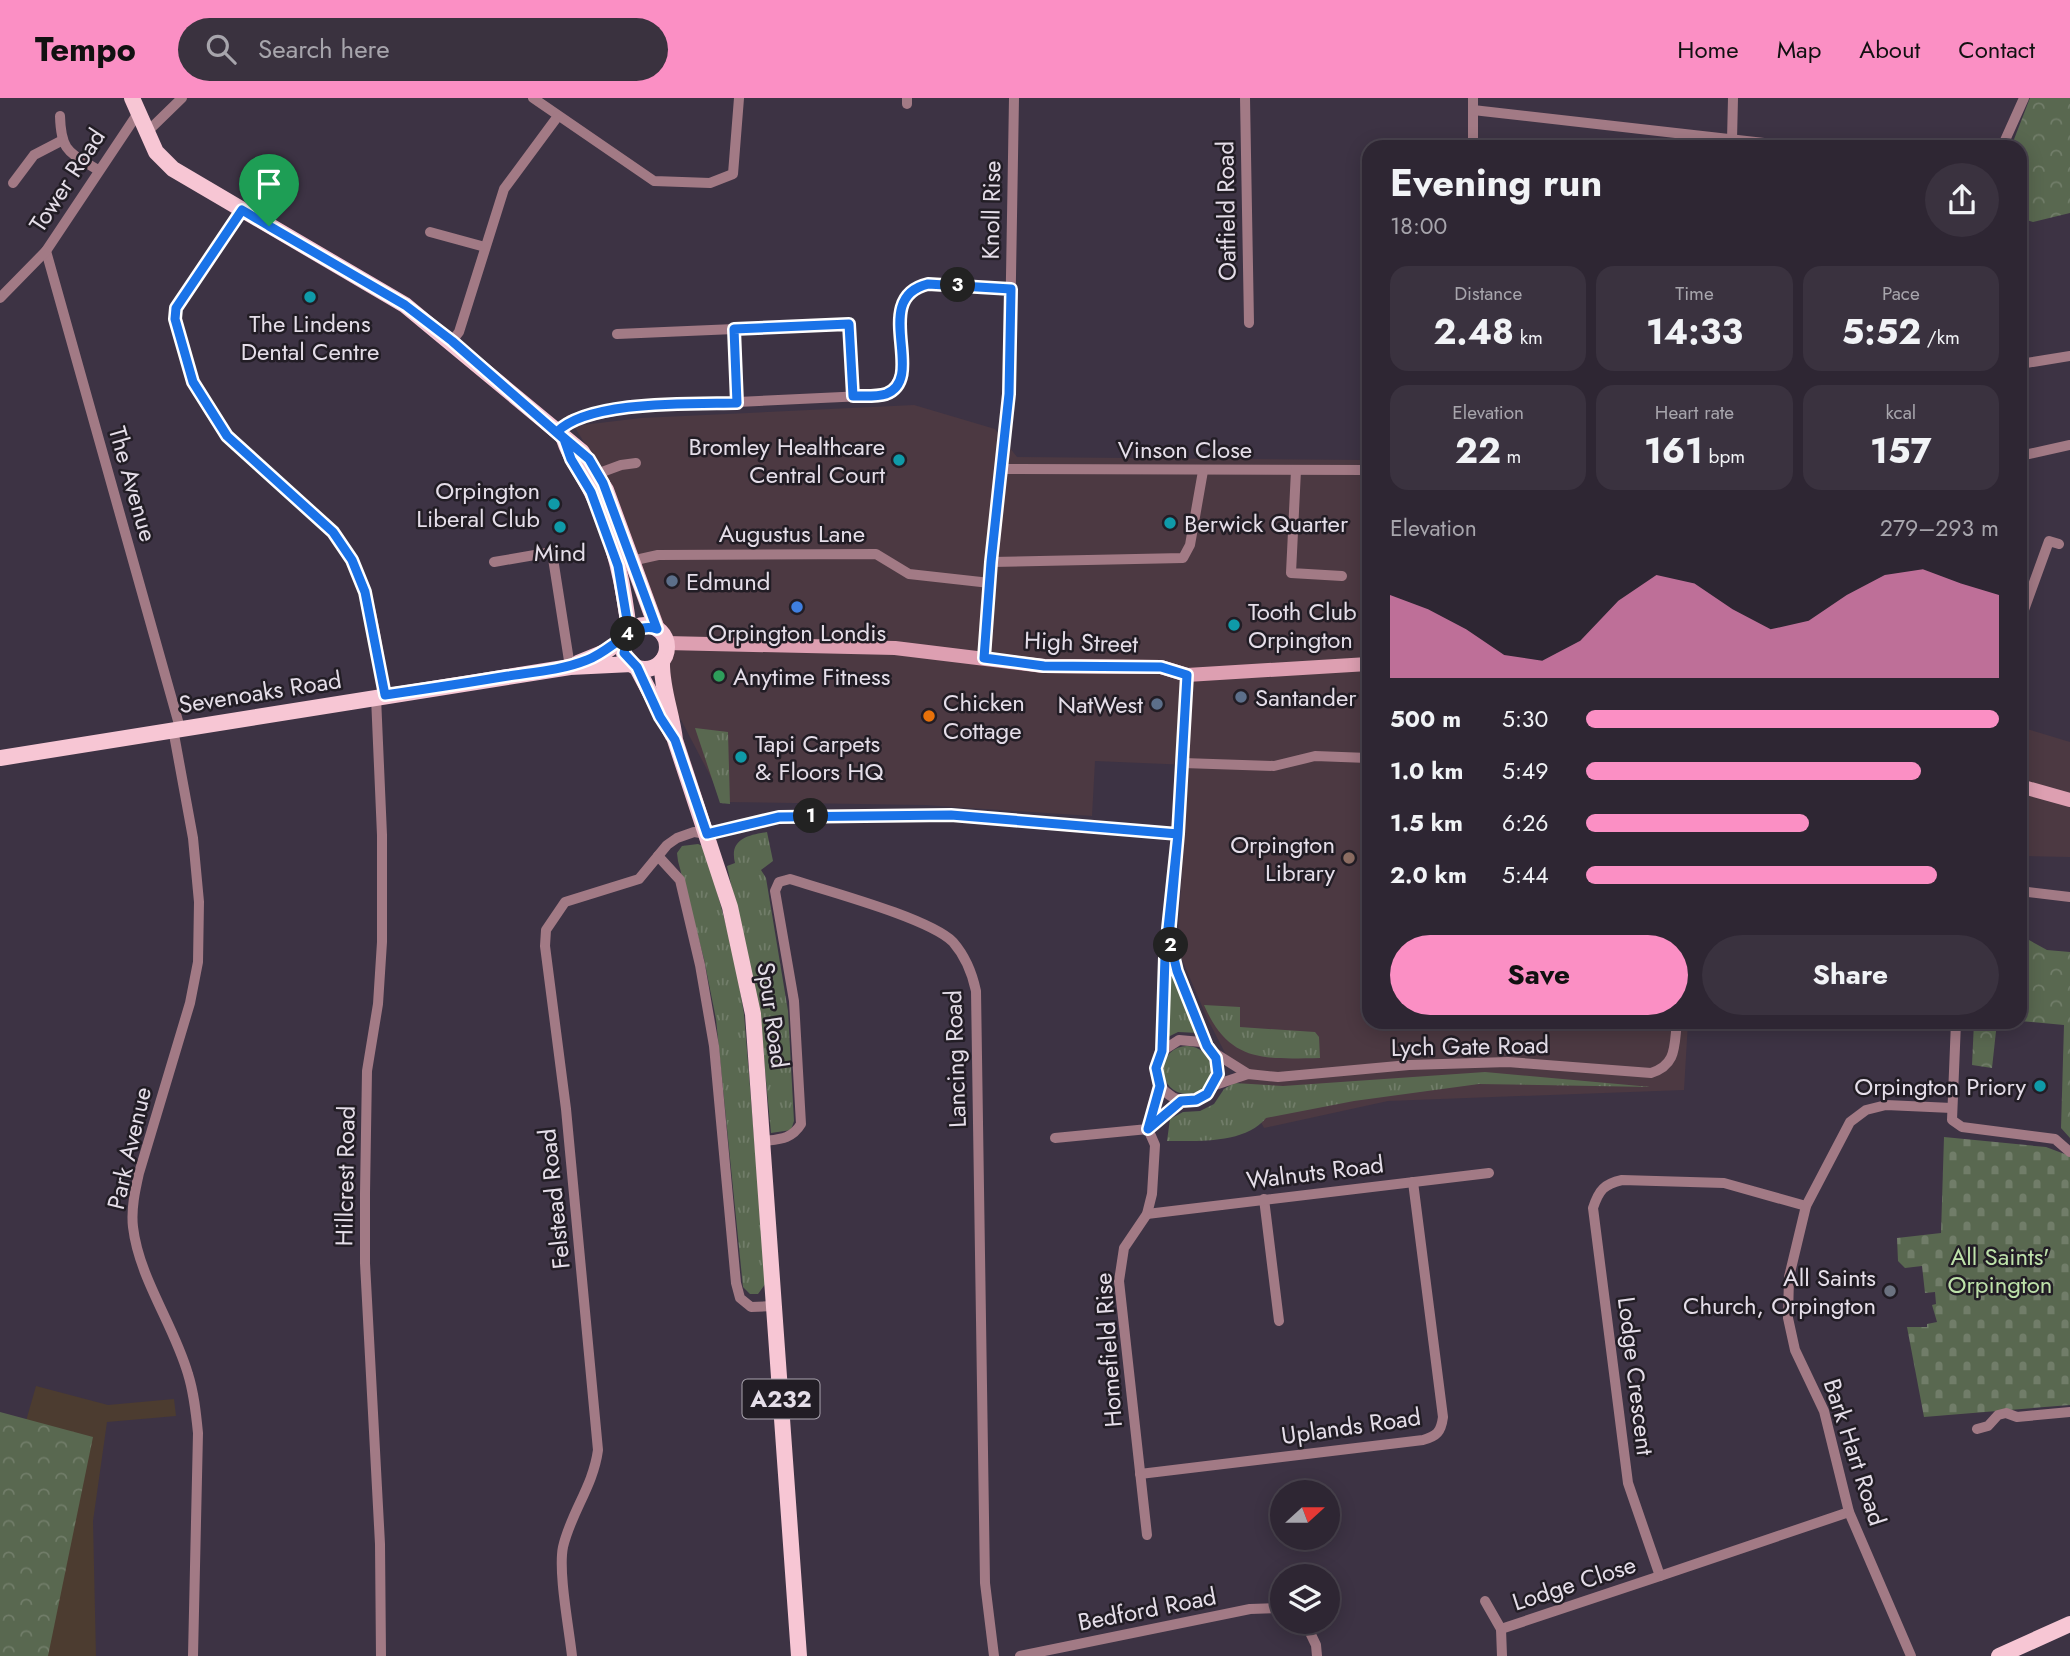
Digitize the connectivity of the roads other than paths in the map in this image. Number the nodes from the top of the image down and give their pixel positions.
1 (182, 98) edge
2 (533, 98) edge
3 (739, 98) edge
4 (1014, 98) edge
5 (1245, 98) edge
6 (1473, 98) edge
7 (1733, 98) edge
8 (2024, 98) edge
9 (135, 105) edge
10 (1473, 110) junction
11 (60, 116) dead end
12 (558, 116) junction
13 (146, 133) junction
14 (1473, 140) edge
15 (1720, 140) edge
16 (1736, 140) edge
17 (2005, 140) edge
18 (61, 141) junction
19 (99, 170) junction
20 (13, 183) dead end
21 (242, 210) junction
22 (430, 232) dead end
23 (485, 247) junction
24 (46, 251) junction
25 (1011, 289) junction
26 (0, 298) edge
27 (1248, 323) dead end
28 (734, 329) junction
29 (617, 334) dead end
30 (452, 341) junction
31 (2070, 356) edge
32 (2027, 363) edge
33 (853, 396) junction
34 (737, 403) junction
35 (561, 435) junction
36 (2070, 446) edge
37 (2027, 455) edge
38 (636, 463) dead end
39 (1001, 470) junction
40 (1296, 470) junction
41 (1362, 470) edge
42 (1203, 471) junction
43 (591, 477) junction
44 (2059, 544) dead end
45 (631, 561) junction
46 (494, 562) dead end
47 (991, 562) junction
48 (1342, 576) dead end
49 (990, 583) junction
50 (2027, 602) edge
51 (657, 629) junction
52 (627, 635) junction
53 (666, 643) junction
54 (984, 658) junction
55 (662, 661) junction
56 (1362, 664) edge
57 (634, 666) junction
58 (570, 667) junction
59 (1187, 675) junction
60 (381, 696) junction
61 (177, 729) junction
62 (675, 740) junction
63 (0, 758) edge
64 (1362, 758) edge
65 (1183, 763) junction
66 (2027, 788) edge
67 (2070, 800) edge
68 (707, 834) junction
69 (1178, 834) junction
70 (658, 856) junction
71 (2027, 892) edge
72 (2070, 897) edge
73 (1169, 937) junction
74 (1676, 1029) edge
75 (1956, 1029) edge
76 (1210, 1049) junction
77 (1162, 1051) junction
78 (1248, 1074) junction
79 (1215, 1085) junction
80 (1160, 1086) junction
81 (1181, 1101) junction
82 (1952, 1108) junction
83 (1148, 1129) junction
84 (1055, 1138) dead end
85 (764, 1141) junction
86 (2070, 1152) edge
87 (1489, 1173) dead end
88 (1413, 1182) junction
89 (1265, 1199) junction
90 (1806, 1206) junction
91 (1147, 1214) junction
92 (774, 1306) junction
93 (1279, 1321) dead end
94 (2070, 1412) edge
95 (1976, 1429) dead end
96 (1140, 1474) junction
97 (1849, 1512) junction
98 (1147, 1535) dead end
99 (1660, 1576) junction
100 (1485, 1601) dead end
101 (1270, 1608) edge
102 (2070, 1624) edge
103 (1501, 1629) junction
104 (1312, 1634) edge
105 (193, 1656) edge
106 (381, 1656) edge
107 (572, 1656) edge
108 (799, 1656) edge
109 (993, 1656) edge
110 (1020, 1656) edge
111 (1317, 1656) edge
112 (1502, 1656) edge
113 (1911, 1656) edge
114 (1999, 1656) edge

1 - 13 street
2 - 12 street
3 - 12 street
4 - 25 street, Knoll Rise
5 - 27 street, Oatfield Road
6 - 10 street
7 - 16 street
8 - 17 street
9 - 13 main road
9 - 19 street, Tower Road
10 - 14 street
10 - 15 street
11 - 18 street
12 - 23 street
13 - 21 main road
18 - 19 street
18 - 20 street
19 - 24 street, Tower Road
21 - 30 main road
21 - 60 street, Hillcrest Road
22 - 23 street
23 - 30 street
24 - 26 street, Tower Road
24 - 61 street, The Avenue
25 - 33 street
25 - 39 street, Knoll Rise
28 - 29 street
28 - 33 street
28 - 34 street
30 - 35 main road
31 - 32 street
33 - 34 street
34 - 35 street
35 - 43 main road
36 - 37 street
38 - 43 street
39 - 42 street, Vinson Close
39 - 47 street, Knoll Rise
40 - 41 street, Vinson Close
40 - 42 street, Vinson Close
40 - 48 street
42 - 47 street
43 - 45 main road
43 - 52 main road
44 - 50 street
45 - 49 street, Augustus Lane
45 - 51 main road
46 - 58 street
47 - 49 street, Knoll Rise
49 - 54 street, Knoll Rise
51 - 52 main road
51 - 53 main road
52 - 57 main road
52 - 58 main road, Sevenoaks Road
53 - 54 street, High Street
53 - 55 main road
54 - 59 street, High Street
55 - 57 main road
55 - 62 main road, Spur Road
56 - 59 street, High Street
57 - 58 main road, Sevenoaks Road
57 - 62 main road, Spur Road
58 - 60 main road, Sevenoaks Road
59 - 65 street, Homefield Rise
60 - 61 main road, Sevenoaks Road
60 - 106 street, Hillcrest Road
61 - 63 main road, Sevenoaks Road
61 - 105 street, Park Avenue
62 - 68 main road, Spur Road / A232
64 - 65 street
65 - 69 street, Homefield Rise
66 - 67 street
68 - 69 street, Felstead Road
68 - 70 street, Felstead Road
68 - 85 main road, Spur Road / A232
69 - 73 street, Homefield Rise
70 - 92 street
70 - 107 street, Felstead Road
71 - 72 street
73 - 76 street, Homefield Rise
73 - 77 street, Homefield Rise
74 - 78 street, Lych Gate Road
75 - 82 street
76 - 77 street
76 - 78 street, Lych Gate Road
76 - 79 street
77 - 80 street, Homefield Rise
78 - 79 street, Lych Gate Road
79 - 81 street
80 - 81 street
80 - 83 street, Homefield Rise
81 - 83 street
82 - 86 street
82 - 90 street, Bark Hart Road
83 - 84 street
83 - 91 street, Homefield Rise
85 - 92 main road, Spur Road / A232
85 - 109 street, Lancing Road
87 - 88 street, Walnuts Road
88 - 89 street, Walnuts Road
88 - 96 street, Uplands Road
89 - 91 street, Walnuts Road
89 - 93 street
90 - 97 street, Bark Hart Road
90 - 99 street, Lodge Crescent
91 - 96 street, Homefield Rise
92 - 108 main road, Spur Road / A232
94 - 95 street
96 - 98 street, Homefield Rise
97 - 99 street
97 - 113 street, Bark Hart Road
99 - 103 street, Lodge Close
100 - 103 street, Lodge Close
101 - 110 street, Bedford Road
102 - 114 main road
103 - 112 street, Lodge Close
104 - 111 street

